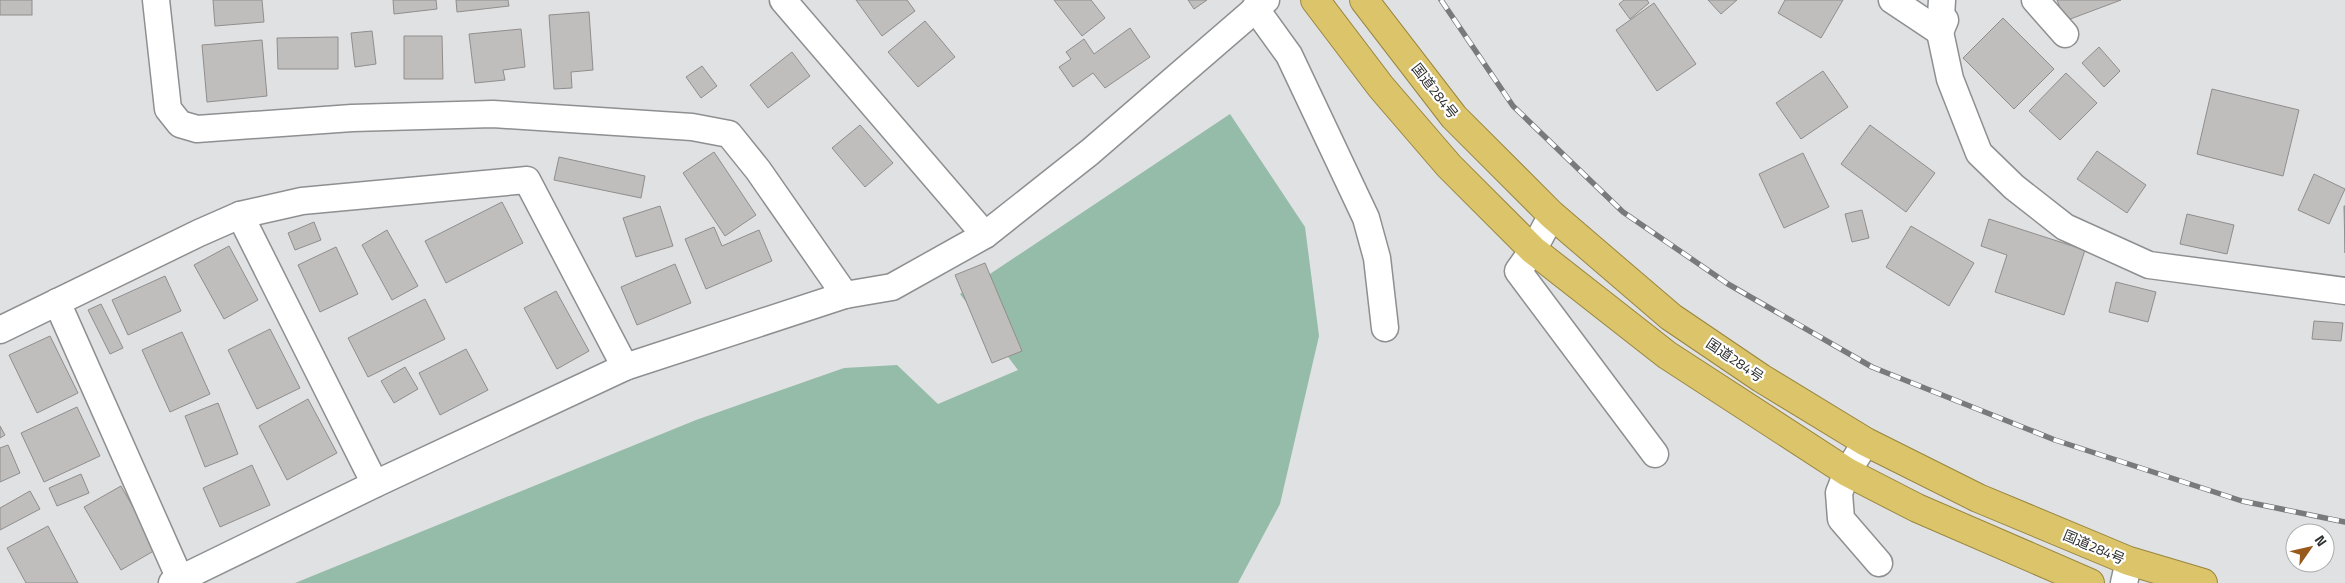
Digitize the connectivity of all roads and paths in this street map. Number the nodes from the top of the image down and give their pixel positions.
1 (156, 0) edge
2 (783, 0) edge
3 (1315, 0) edge
4 (1364, 0) edge
5 (1892, 0) edge
6 (1942, 0) edge
7 (1953, 0) edge
8 (2034, 0) edge
9 (1260, 4) edge
10 (1940, 32) junction
11 (2065, 34) dead end
12 (240, 215) junction
13 (1552, 215) junction
14 (985, 235) junction
15 (1533, 250) junction
16 (2345, 291) edge
17 (846, 295) junction
18 (57, 302) junction
19 (1384, 328) dead end
20 (0, 330) edge
21 (625, 367) junction
22 (1866, 442) junction
23 (1655, 454) dead end
24 (1847, 472) junction
25 (375, 484) junction
26 (1879, 563) dead end
27 (2126, 572) edge
28 (176, 581) edge
29 (2090, 583) edge
30 (2203, 583) edge

1 - 17 street
2 - 14 street
3 - 15 highway
4 - 13 highway, 国道284号
5 - 10 street
6 - 10 street
7 - 10 street
8 - 11 street
9 - 14 street
9 - 19 street
10 - 16 street
12 - 18 street
12 - 21 street
12 - 25 street
13 - 15 street
13 - 22 highway, 国道284号
14 - 17 street
15 - 23 street
15 - 24 highway
17 - 21 street
18 - 20 street
18 - 28 street
21 - 25 street
22 - 24 street
22 - 27 highway, 国道284号
24 - 26 street
24 - 29 highway
25 - 28 street
27 - 30 highway, 国道284号

